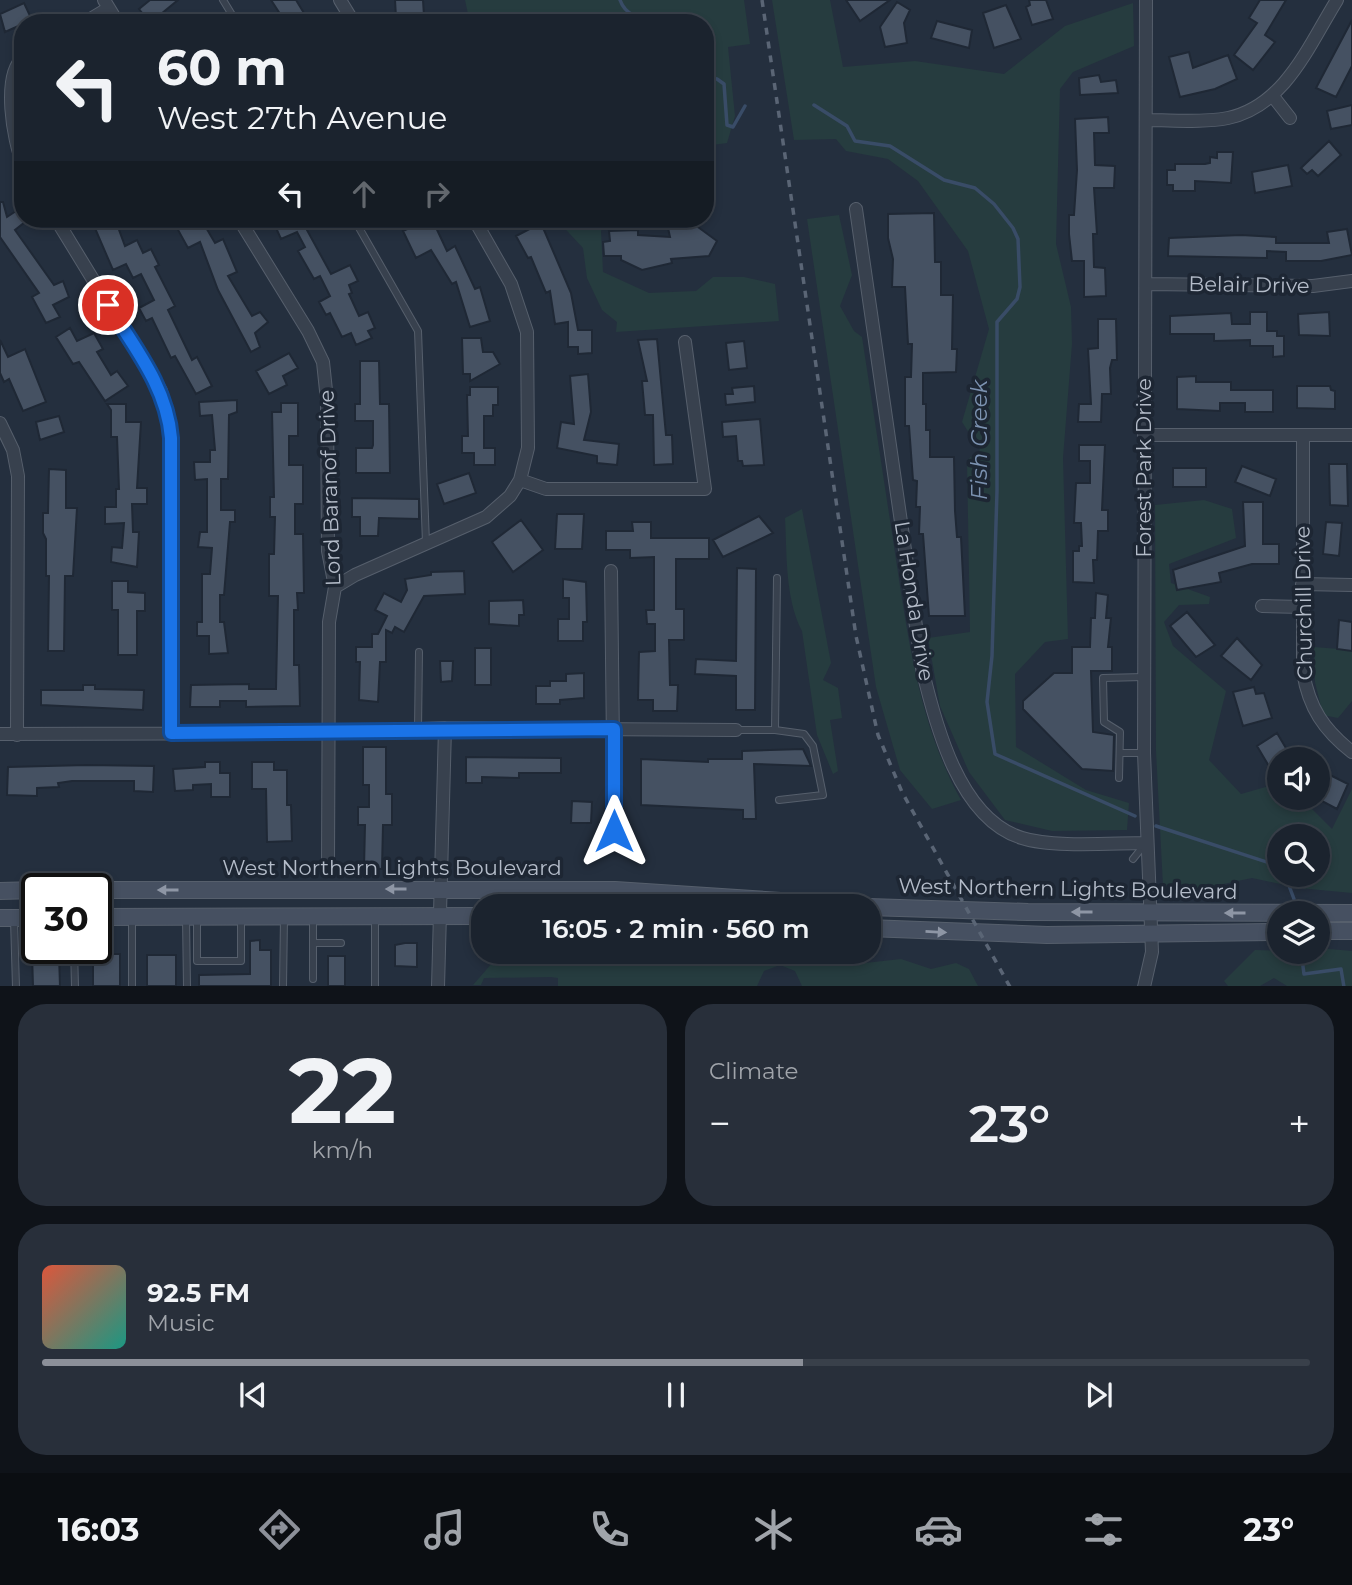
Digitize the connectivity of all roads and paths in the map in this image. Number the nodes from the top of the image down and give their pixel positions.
1 (1146, 0) edge
2 (1337, 0) edge
3 (14, 67) edge
4 (1272, 95) junction
5 (1290, 118) dead end
6 (1147, 120) junction
7 (14, 137) edge
8 (856, 209) dead end
9 (61, 228) edge
10 (245, 228) edge
11 (359, 228) edge
12 (479, 228) edge
13 (1352, 281) edge
14 (1146, 284) junction
15 (685, 342) dead end
16 (0, 423) edge
17 (1144, 435) junction
18 (1352, 435) edge
19 (1303, 436) junction
20 (520, 480) junction
21 (426, 543) junction
22 (611, 571) dead end
23 (777, 578) dead end
24 (1302, 584) junction
25 (1352, 585) edge
26 (335, 587) junction
27 (1262, 607) dead end
28 (1302, 607) junction
29 (419, 652) dead end
30 (1144, 677) junction
31 (445, 728) junction
32 (418, 729) junction
33 (614, 729) junction
34 (736, 730) joint
35 (775, 730) junction
36 (171, 733) junction
37 (329, 733) junction
38 (0, 734) edge
39 (17, 735) junction
40 (1352, 752) edge
41 (1120, 753) junction
42 (1144, 753) junction
43 (1119, 778) dead end
44 (779, 800) dead end
45 (614, 831) dead end
46 (1146, 843) junction
47 (1133, 859) dead end
48 (328, 865) dead end
49 (443, 889) junction
50 (21, 890) edge
51 (112, 890) edge
52 (0, 891) edge
53 (675, 894) edge
54 (881, 907) edge
55 (1150, 912) junction
56 (1352, 914) edge
57 (241, 916) junction
58 (284, 916) junction
59 (313, 916) junction
60 (375, 916) junction
61 (442, 916) junction
62 (471, 916) edge
63 (112, 917) edge
64 (132, 917) junction
65 (191, 917) junction
66 (7, 918) edge
67 (881, 929) edge
68 (1352, 931) edge
69 (1267, 932) edge
70 (1330, 932) edge
71 (1151, 935) junction
72 (313, 943) junction
73 (341, 943) dead end
74 (74, 964) edge
75 (313, 979) dead end
76 (16, 986) edge
77 (75, 986) edge
78 (132, 986) edge
79 (187, 986) edge
80 (283, 986) edge
81 (375, 986) edge
82 (438, 986) edge
83 (1144, 986) edge

1 - 6 street, Forest Park Drive
2 - 4 street
3 - 7 street
4 - 5 street
4 - 6 street
6 - 14 street, Forest Park Drive
8 - 46 street, La Honda Drive
9 - 36 street
10 - 26 street, Lord Baranof Drive
11 - 21 lane
12 - 20 street
13 - 14 street, Belair Drive
14 - 17 street, Forest Park Drive
15 - 20 street
16 - 39 street
17 - 19 street
17 - 30 street, Forest Park Drive
18 - 19 street
19 - 24 street, Churchill Drive
20 - 21 street
21 - 26 street
22 - 33 street
23 - 35 lane
24 - 25 street
24 - 28 street, Churchill Drive
26 - 37 street, Lord Baranof Drive
27 - 28 street
28 - 40 street, Churchill Drive
29 - 32 lane
30 - 41 lane
30 - 42 street, Forest Park Drive
31 - 32 street
31 - 33 street
31 - 49 street
32 - 37 street
33 - 34 street
33 - 45 street
34 - 35 lane
35 - 44 lane
36 - 37 street
36 - 39 street
37 - 48 street, Lord Baranof Drive
38 - 39 street
41 - 42 lane
41 - 43 lane
42 - 46 street, Forest Park Drive
46 - 47 lane
46 - 55 street, Forest Park Drive
49 -> 51 main road, West Northern Lights Boulevard
49 - 53 main road, West Northern Lights Boulevard
49 - 61 street
50 - 52 main road
55 -> 54 main road, West Northern Lights Boulevard
56 -> 55 main road, West Northern Lights Boulevard
55 - 71 street, Forest Park Drive
57 - 58 main road
57 - 65 main road
57 - 65 lane
58 - 59 main road
58 - 80 lane
59 - 60 main road
59 - 72 lane
60 - 61 main road
60 - 81 lane
61 - 62 main road
61 - 82 street
63 - 64 main road
64 - 65 main road
64 - 78 lane
65 - 79 lane
66 - 76 lane
67 -> 71 main road, West Northern Lights Boulevard
68 - 70 main road
69 - 71 main road, West Northern Lights Boulevard
71 - 83 street
72 - 73 lane
72 - 75 lane
74 - 77 lane

